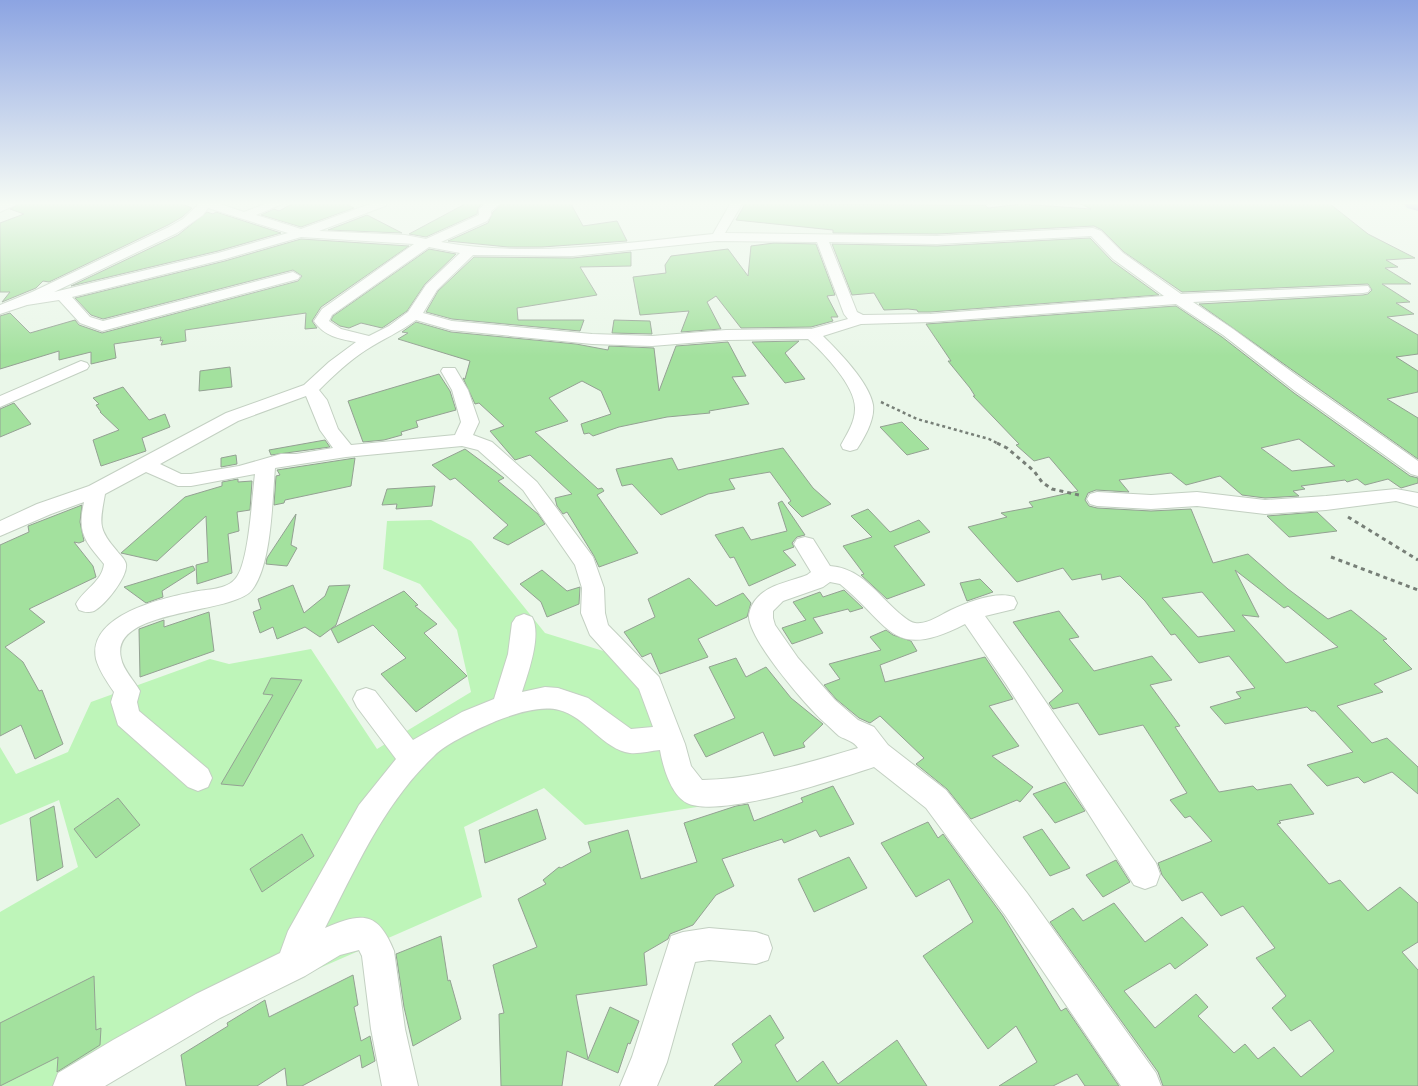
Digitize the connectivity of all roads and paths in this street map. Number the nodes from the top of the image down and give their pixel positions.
1 (118, 255) edge
2 (225, 255) edge
3 (407, 255) edge
4 (467, 255) edge
5 (828, 255) edge
6 (1119, 255) edge
7 (293, 276) dead end
8 (1363, 289) dead end
9 (62, 295) junction
10 (1178, 299) junction
11 (28, 301) junction
12 (0, 310) edge
13 (414, 314) junction
14 (860, 320) junction
15 (812, 334) junction
16 (371, 341) junction
17 (81, 366) dead end
18 (449, 371) dead end
19 (855, 385) junction
20 (310, 389) junction
21 (0, 402) edge
22 (462, 440) junction
23 (850, 446) dead end
24 (346, 451) junction
25 (266, 465) junction
26 (147, 466) junction
27 (1418, 470) edge
28 (96, 492) junction
29 (1097, 499) joint
30 (1418, 500) edge
31 (1326, 503) junction
32 (0, 529) edge
33 (805, 544) dead end
34 (1331, 557) dead end
35 (1418, 560) edge
36 (824, 574) junction
37 (1418, 590) edge
38 (1006, 603) dead end
39 (87, 604) dead end
40 (969, 612) junction
41 (524, 623) dead end
42 (366, 699) dead end
43 (505, 706) junction
44 (669, 738) junction
45 (878, 754) junction
46 (412, 759) junction
47 (198, 778) dead end
48 (1145, 874) dead end
49 (756, 948) dead end
50 (292, 964) junction
51 (71, 1086) edge
52 (400, 1086) edge
53 (638, 1086) edge
54 (1143, 1086) edge

1 - 11 street
2 - 9 street
3 - 16 street
4 - 13 street
5 - 14 street
6 - 10 street
7 - 9 street
8 - 10 street
9 - 11 street
10 - 14 street
10 - 27 street
11 - 12 street
13 - 15 street
13 - 16 street
14 - 15 street
15 - 19 street
16 - 20 street
17 - 21 street
18 - 22 street
19 - 23 street
19 - 29 path
20 - 24 street
20 - 26 street
22 - 24 street
22 - 44 street
24 - 25 street
25 - 26 street
25 - 47 street
26 - 28 street
28 - 32 street
28 - 39 street
29 - 31 street
30 - 31 street
31 - 35 path
33 - 36 street
34 - 37 path
36 - 40 street
36 - 45 street
38 - 40 street
40 - 48 street
41 - 43 street
42 - 46 street
43 - 44 street
43 - 46 street
44 - 45 street
45 - 54 street
46 - 50 street
49 - 53 street
50 - 51 street
50 - 52 street

